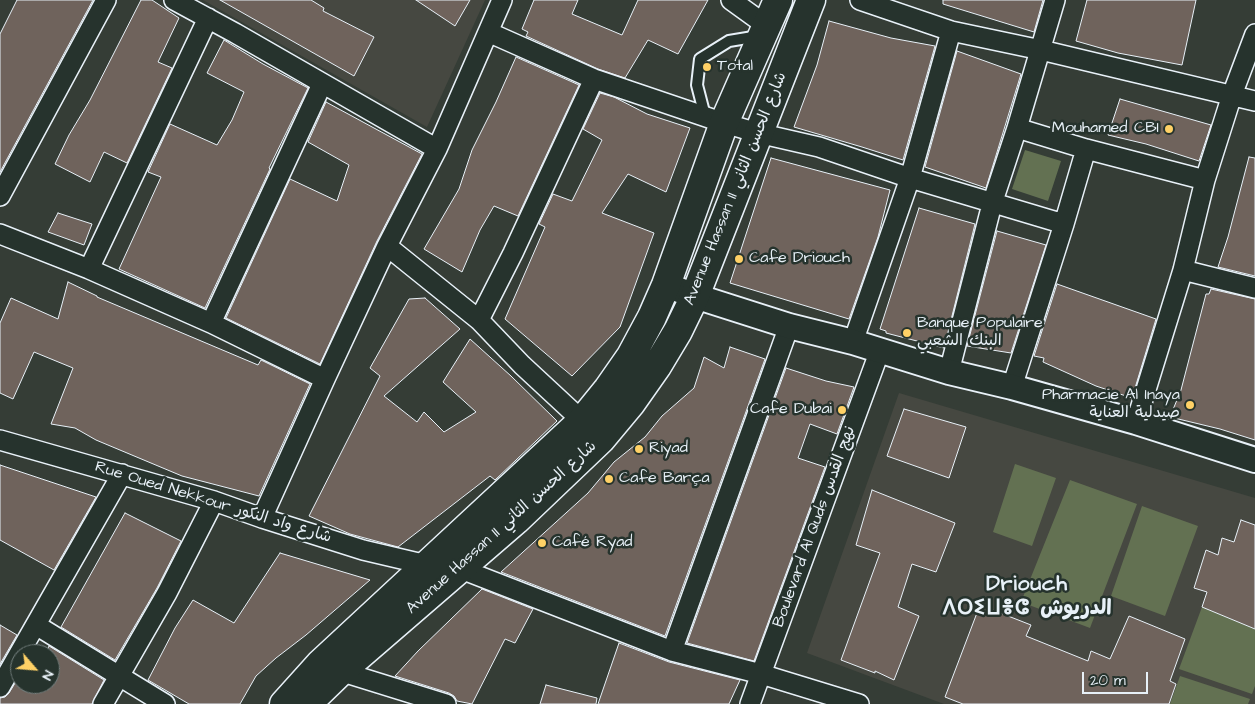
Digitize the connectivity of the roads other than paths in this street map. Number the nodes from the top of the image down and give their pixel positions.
1 (106, 0) edge
2 (174, 0) edge
3 (502, 0) edge
4 (731, 0) edge
5 (778, 0) edge
6 (811, 0) edge
7 (860, 0) edge
8 (1055, 0) edge
9 (208, 18) junction
10 (765, 31) junction
11 (951, 31) junction
12 (488, 32) junction
13 (1255, 34) edge
14 (1041, 50) junction
15 (594, 79) junction
16 (322, 84) junction
17 (1232, 95) junction
18 (1255, 101) edge
19 (715, 119) junction
20 (1017, 128) junction
21 (758, 133) junction
22 (436, 149) junction
23 (1086, 149) junction
24 (910, 178) junction
25 (1205, 180) junction
26 (0, 196) edge
27 (992, 204) junction
28 (1064, 224) junction
29 (0, 234) edge
30 (387, 246) junction
31 (88, 269) junction
32 (1184, 270) junction
33 (666, 285) junction
34 (1255, 288) edge
35 (695, 296) junction
36 (480, 320) junction
37 (211, 323) junction
38 (789, 326) junction
39 (853, 342) junction
40 (880, 350) junction
41 (949, 372) junction
42 (325, 378) junction
43 (1012, 387) junction
44 (1136, 422) junction
45 (591, 430) junction
46 (0, 440) edge
47 (1255, 460) edge
48 (122, 474) junction
49 (214, 500) junction
50 (262, 518) junction
51 (427, 565) junction
52 (461, 569) junction
53 (36, 625) junction
54 (672, 650) junction
55 (330, 668) junction
56 (761, 674) junction
57 (120, 676) junction
58 (0, 687) edge
59 (435, 703) edge
60 (103, 704) edge
61 (165, 704) edge
62 (284, 704) edge
63 (307, 704) edge
64 (750, 704) edge
65 (859, 704) edge

1 - 26 street
2 - 9 street
3 - 12 street
4 - 10 street
5 - 10 main road, Avenue Hassan II شارع الحسن الثاني
6 - 21 main road, Avenue Hassan II شارع الحسن الثاني
7 - 11 street
8 - 14 street
9 - 16 street
9 - 31 street
10 - 19 main road, Avenue Hassan II شارع الحسن الثاني
10 - 19 lane
11 - 14 street
11 - 24 street
12 - 15 street
12 - 22 street
13 - 17 street
14 - 17 street
14 - 20 street
15 - 19 street
15 - 36 street
16 - 22 street
16 - 37 street
17 - 18 street
17 - 25 street
19 - 21 street
19 - 33 main road, Avenue Hassan II شارع الحسن الثاني
20 - 23 street
20 - 27 street
21 - 24 street
21 - 35 main road, Avenue Hassan II شارع الحسن الثاني
22 - 30 street
23 - 25 street
23 - 28 street
24 - 27 street
24 - 39 street
25 - 32 street
27 - 28 street
27 - 41 street
28 - 43 street
29 - 31 street
30 - 36 street
30 - 42 street
31 - 37 street
32 - 34 street
32 - 44 street
33 - 35 street
33 - 45 main road, Avenue Hassan II شارع الحسن الثاني
35 - 38 street
35 - 45 main road, Avenue Hassan II شارع الحسن الثاني
36 - 45 street
37 - 42 street
38 - 39 street
38 - 54 street
39 - 40 street
40 - 41 street
40 - 56 street, Boulevard Al Quds نهج القدس
41 - 43 street
42 - 50 street
43 - 44 street
44 - 47 street
45 - 51 main road, Avenue Hassan II شارع الحسن الثاني
45 - 52 main road, Avenue Hassan II شارع الحسن الثاني
46 - 48 street, Rue Oued Nekkour شارع واد النکور
48 - 49 street, Rue Oued Nekkour شارع واد النکور
48 - 53 street
49 - 50 street, Rue Oued Nekkour شارع واد النکور
49 - 57 street
50 - 51 street, Rue Oued Nekkour شارع واد النکور
51 - 52 street, Rue Oued Nekkour شارع واد النکور
51 - 55 main road, Avenue Hassan II شارع الحسن الثاني
52 - 54 street, Rue Oued Nekkour شارع واد النکور
52 - 55 main road, Avenue Hassan II شارع الحسن الثاني
53 - 57 street
53 - 58 street
54 - 56 street, Rue Oued Nekkour شارع واد النکور
55 - 59 street
55 - 62 main road, Avenue Hassan II شارع الحسن الثاني
55 - 63 main road, Avenue Hassan II شارع الحسن الثاني
56 - 64 street, Boulevard Al Quds نهج القدس
56 - 65 street, Rue Oued Nekkour شارع واد النکور
57 - 60 street
57 - 61 street

